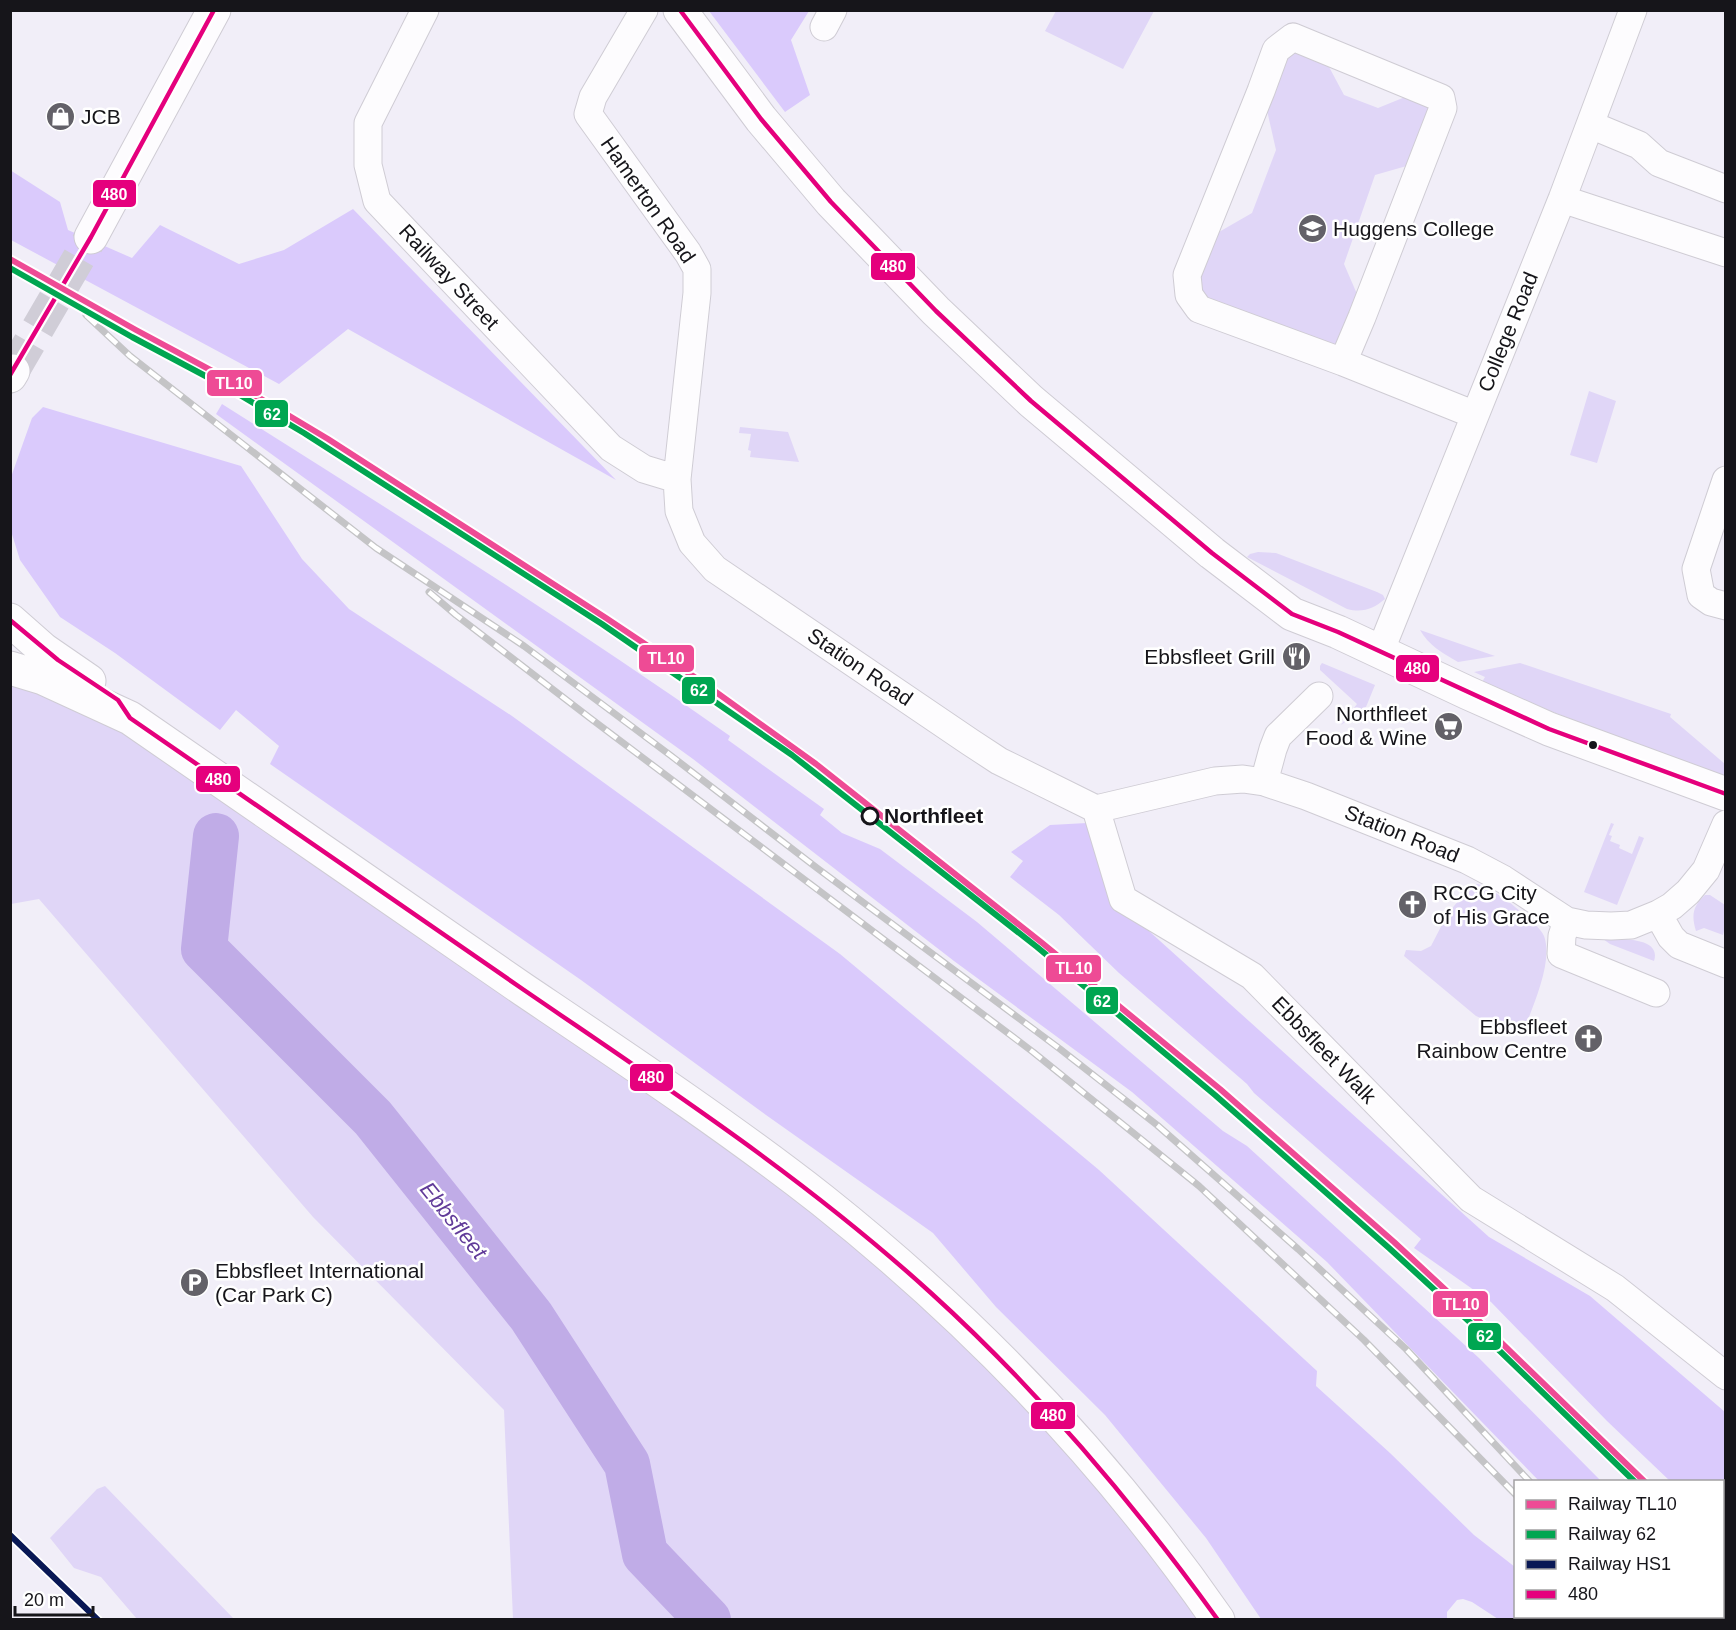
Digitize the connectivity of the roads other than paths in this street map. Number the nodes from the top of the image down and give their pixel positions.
1 (214, 10) edge
2 (425, 10) edge
3 (644, 10) edge
4 (680, 10) edge
5 (1633, 10) edge
6 (1591, 125) junction
7 (1725, 189) edge
8 (1562, 199) junction
9 (91, 237) tunnel mouth
10 (1725, 253) edge
11 (1343, 362) junction
12 (1475, 415) junction
13 (678, 479) junction
14 (1725, 480) edge
15 (1725, 606) edge
16 (10, 620) edge
17 (1380, 652) junction
18 (10, 668) edge
19 (1319, 696) dead end
20 (130, 718) junction
21 (1264, 782) junction
22 (1725, 794) edge
23 (1096, 809) junction
24 (1725, 824) edge
25 (1659, 914) junction
26 (1567, 921) junction
27 (1725, 964) edge
28 (1656, 993) dead end
29 (1725, 1376) edge
30 (1218, 1620) edge

1 - 9 main road
2 - 13 street, Railway Street
3 - 13 street, Hamerton Road
4 - 17 main road
5 - 6 street, College Road
6 - 7 street
6 - 8 street, College Road
8 - 10 street
8 - 12 street, College Road
11 - 11 street
11 - 12 street
12 - 17 street, College Road
13 - 23 street, Station Road
14 - 15 street
16 - 20 main road
17 - 22 main road
18 - 20 main road
19 - 21 street
20 - 30 main road
21 - 23 street
21 - 26 street, Station Road
23 - 29 street, Ebbsfleet Walk
24 - 25 street, Station Road
25 - 26 street, Station Road
25 - 27 street
26 - 28 street

